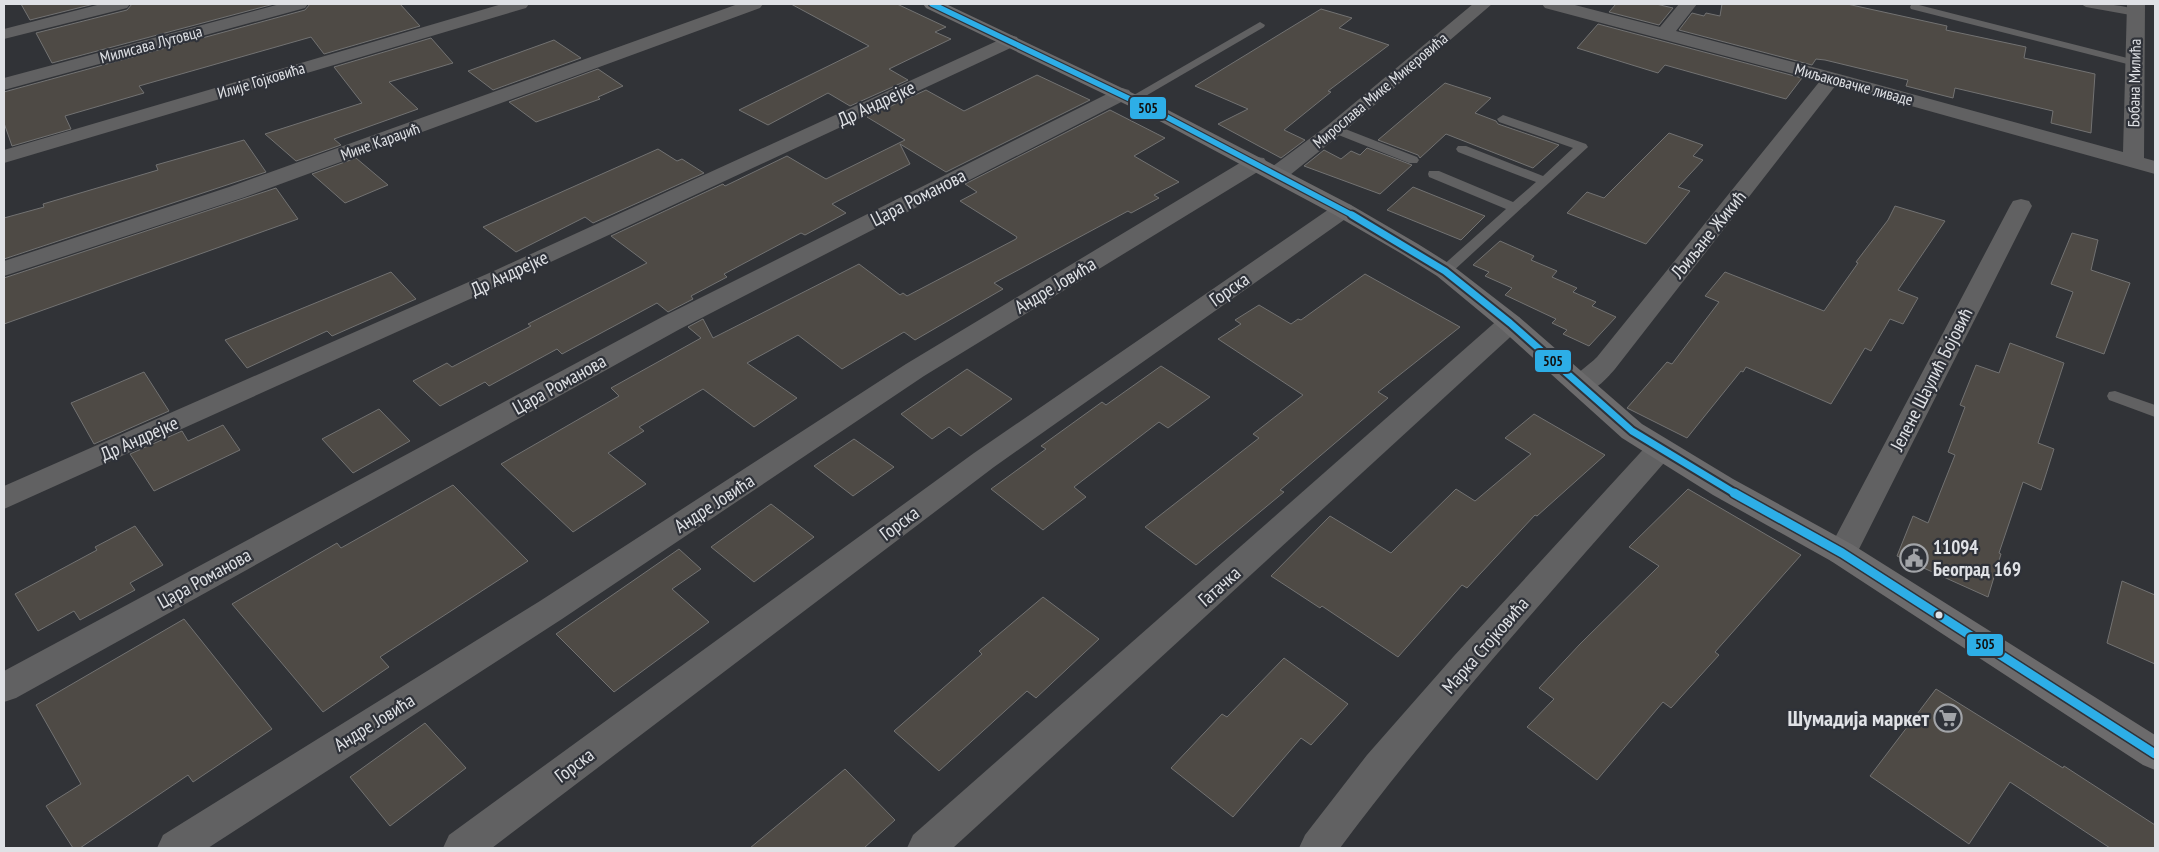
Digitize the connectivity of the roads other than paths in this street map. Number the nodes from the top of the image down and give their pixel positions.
1 (121, 4) edge
2 (298, 4) edge
3 (520, 4) edge
4 (754, 4) edge
5 (932, 4) edge
6 (1482, 4) edge
7 (1551, 4) edge
8 (1688, 4) edge
9 (2086, 4) edge
10 (1916, 7) dead end
11 (2136, 9) edge
12 (1260, 24) dead end
13 (4, 34) edge
14 (1664, 34) junction
15 (1010, 40) junction
16 (2135, 63) junction
17 (1832, 78) junction
18 (4, 84) edge
19 (1127, 96) junction
20 (1503, 119) dead end
21 (1335, 129) junction
22 (1462, 149) dead end
23 (4, 157) edge
24 (1414, 160) dead end
25 (2133, 162) junction
26 (2155, 168) edge
27 (1266, 169) junction
28 (1434, 174) dead end
29 (1545, 181) junction
30 (2021, 206) dead end
31 (1515, 208) junction
32 (1343, 210) junction
33 (4, 269) edge
34 (1445, 271) junction
35 (1510, 323) junction
36 (1580, 385) junction
37 (2115, 396) dead end
38 (2155, 411) edge
39 (1660, 449) junction
40 (4, 498) edge
41 (1842, 553) junction
42 (4, 688) edge
43 (2155, 754) edge
44 (176, 848) edge
45 (462, 848) edge
46 (926, 848) edge
47 (1318, 848) edge

1 - 13 street
2 - 18 street, Милисава Лутовца
3 - 23 street, Илије Гојковића
4 - 33 street, Мине Караџић
5 - 15 street
6 - 21 street, Мирослава Мике Микеровића
7 - 14 street, Миљаковачке ливаде
8 - 14 street
9 - 11 lane
10 - 16 lane
11 - 16 street, Бобана Милића
12 - 19 lane
14 - 17 street, Миљаковачке ливаде
15 - 19 street
15 - 40 street, Др Андрејке
16 - 25 street, Бобана Милића
17 - 25 street, Миљаковачке ливаде
17 - 36 street, Љиљане Жикић
19 - 27 street
19 - 42 street, Цара Романова
20 - 29 lane
21 - 24 lane
21 - 27 street, Мирослава Мике Микеровића
22 - 29 lane
25 - 26 street, Миљаковачке ливаде
27 - 32 street
27 - 44 street, Андре Јовића
28 - 31 lane
29 - 31 lane
30 - 41 street, Јелене Шаулић Бојовић
31 - 34 lane
32 - 34 street
32 - 45 street, Горска
34 - 35 street
35 - 36 street
35 - 46 street, Гатачка
36 - 39 street
37 - 38 lane
39 - 41 street
39 - 47 street, Марка Стојковића
41 - 43 street

